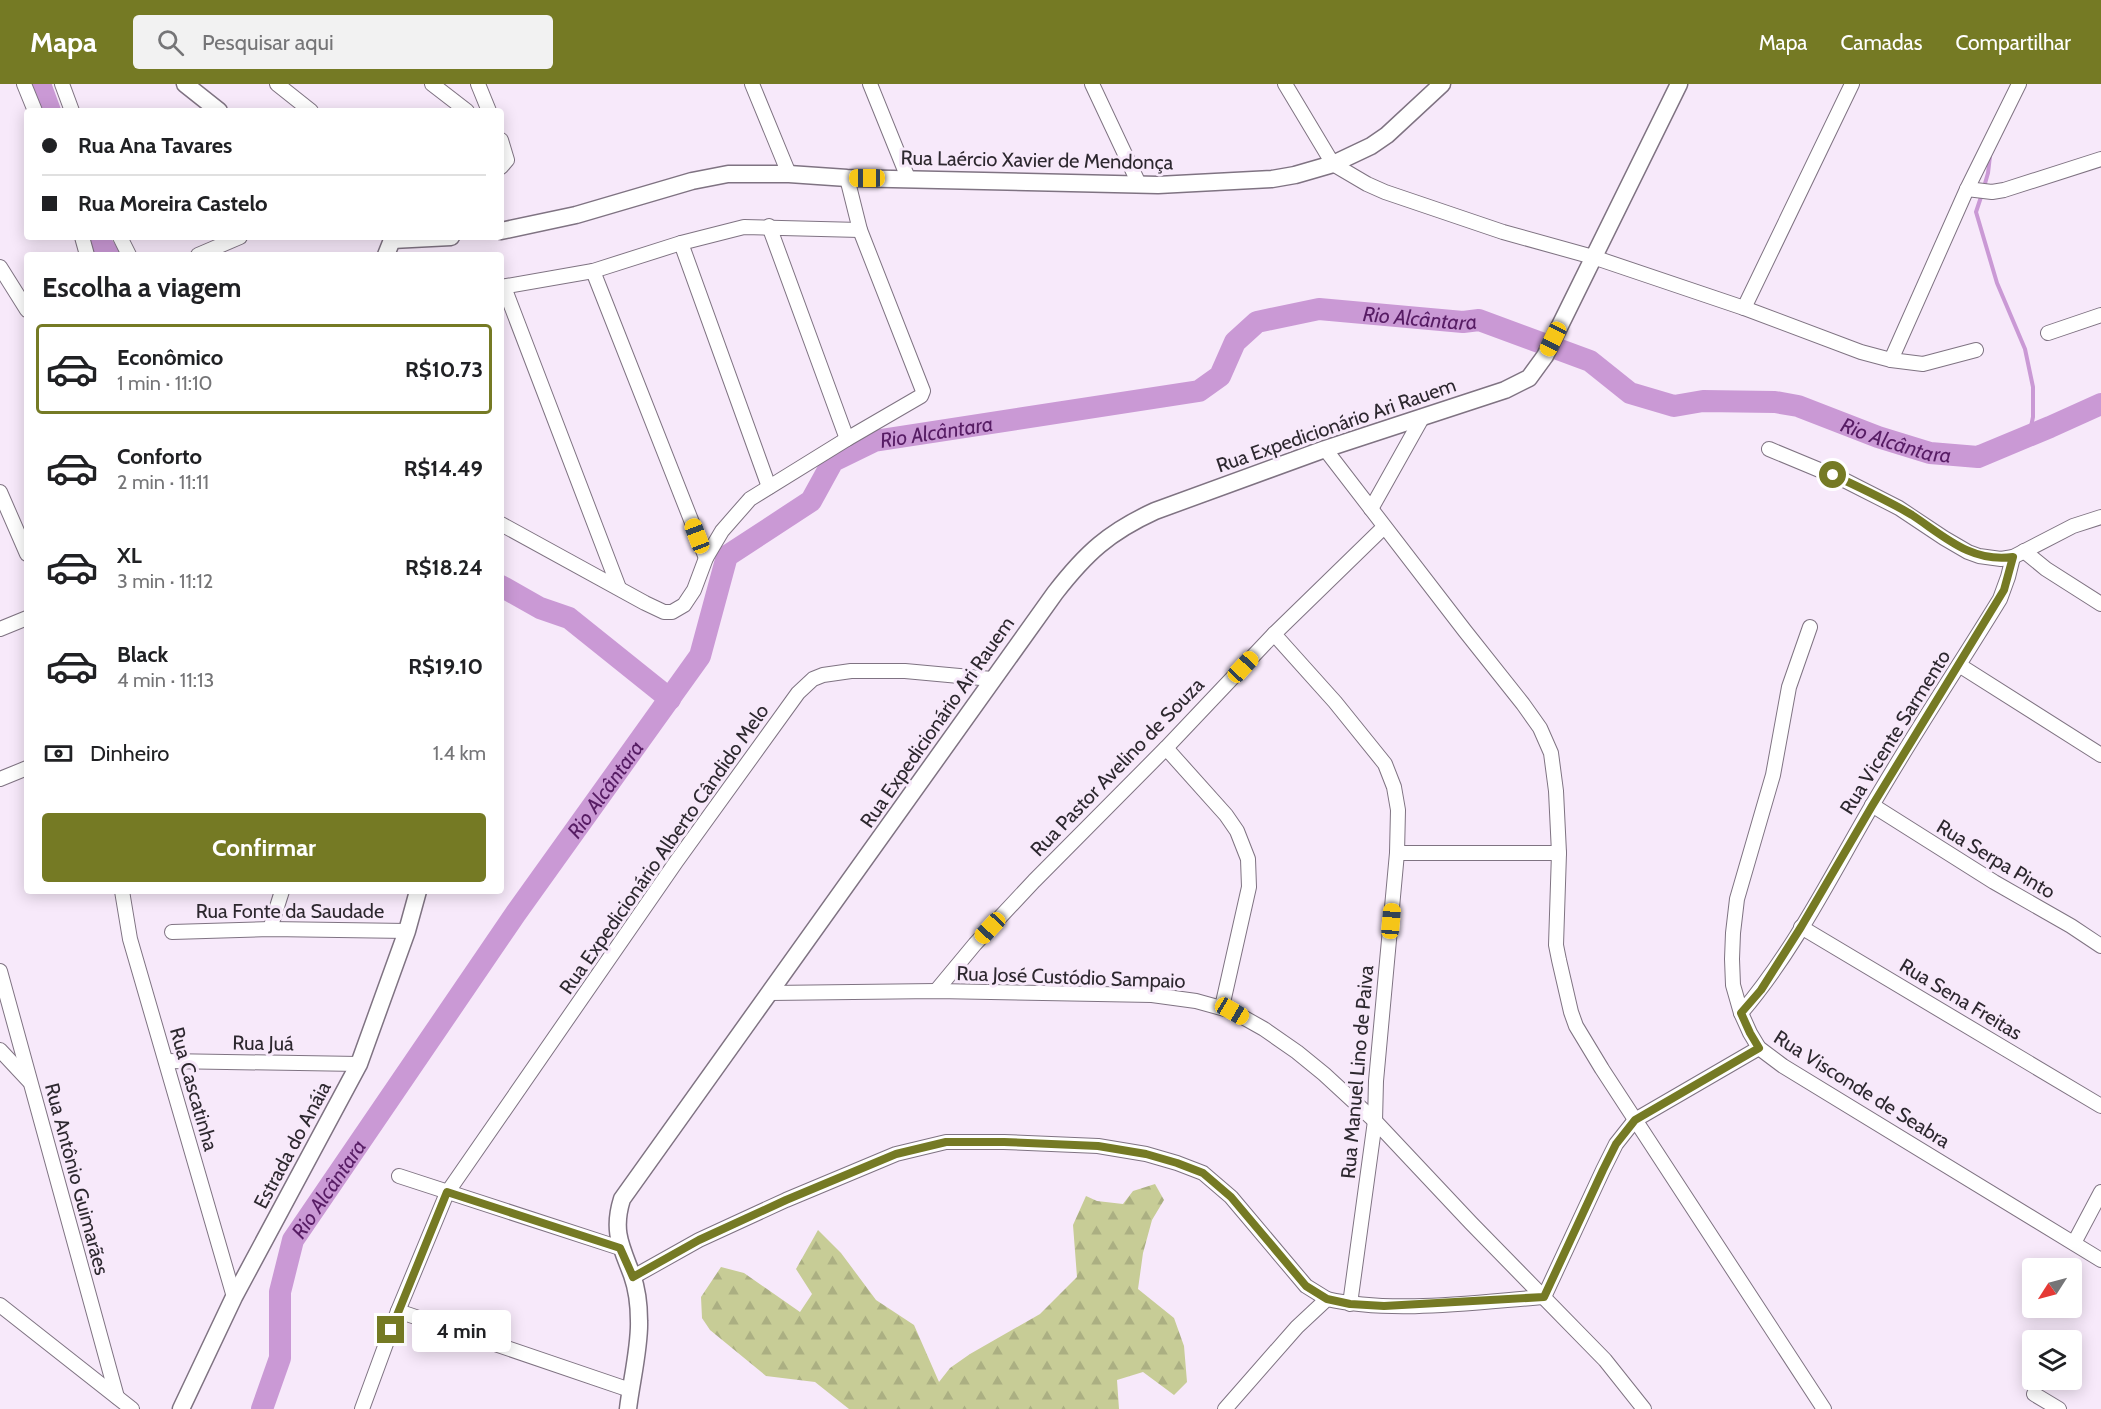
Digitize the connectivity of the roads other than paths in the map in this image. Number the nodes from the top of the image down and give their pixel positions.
1 (24, 84) edge
2 (62, 84) edge
3 (185, 84) edge
4 (277, 84) edge
5 (432, 84) edge
6 (478, 84) edge
7 (752, 84) edge
8 (870, 84) edge
9 (1092, 84) edge
10 (1285, 84) edge
11 (1679, 84) edge
12 (1852, 84) edge
13 (2019, 84) edge
14 (1440, 85) edge
15 (34, 108) edge
16 (71, 108) edge
17 (215, 108) edge
18 (307, 108) edge
19 (463, 108) edge
20 (488, 108) edge
21 (504, 150) edge
22 (2101, 159) edge
23 (504, 164) edge
24 (1333, 164) junction
25 (789, 174) junction
26 (847, 178) junction
27 (908, 178) junction
28 (1139, 184) junction
29 (1967, 189) junction
30 (769, 226) junction
31 (504, 230) edge
32 (860, 230) junction
33 (233, 240) edge
34 (428, 240) edge
35 (681, 243) junction
36 (388, 244) edge
37 (205, 252) edge
38 (1593, 257) junction
39 (0, 267) edge
40 (593, 271) junction
41 (504, 287) edge
42 (504, 290) edge
43 (24, 305) edge
44 (1744, 308) junction
45 (2101, 315) edge
46 (2048, 333) dead end
47 (1976, 350) dead end
48 (1891, 360) junction
49 (1422, 418) junction
50 (847, 439) junction
51 (1325, 449) junction
52 (1769, 449) dead end
53 (769, 487) junction
54 (0, 492) edge
55 (1371, 509) junction
56 (2101, 517) edge
57 (504, 526) edge
58 (1384, 527) junction
59 (24, 547) edge
60 (2018, 554) junction
61 (706, 558) junction
62 (619, 588) junction
63 (2101, 604) edge
64 (24, 619) edge
65 (1810, 627) dead end
66 (0, 629) edge
67 (1274, 634) junction
68 (1959, 665) junction
69 (992, 679) junction
70 (1166, 748) junction
71 (2101, 755) edge
72 (24, 769) edge
73 (0, 778) edge
74 (1872, 806) junction
75 (1397, 853) junction
76 (1559, 853) junction
77 (122, 894) edge
78 (281, 894) edge
79 (417, 894) edge
80 (1801, 927) junction
81 (270, 929) junction
82 (407, 931) junction
83 (172, 932) dead end
84 (2101, 946) edge
85 (0, 970) edge
86 (936, 992) junction
87 (770, 993) junction
88 (1222, 1007) junction
89 (1741, 1013) junction
90 (1759, 1048) junction
91 (0, 1050) edge
92 (166, 1061) junction
93 (359, 1065) junction
94 (31, 1083) junction
95 (2101, 1106) edge
96 (1635, 1120) junction
97 (1375, 1121) junction
98 (399, 1176) dead end
99 (447, 1192) junction
100 (2101, 1192) edge
101 (2074, 1243) junction
102 (620, 1248) junction
103 (2101, 1260) edge
104 (633, 1277) junction
105 (234, 1297) junction
106 (1544, 1297) junction
107 (1327, 1299) junction
108 (1350, 1304) junction
109 (0, 1305) edge
110 (398, 1311) junction
111 (630, 1390) junction
112 (2034, 1394) dead end
113 (117, 1397) junction
114 (132, 1409) edge
115 (181, 1409) edge
116 (362, 1409) edge
117 (627, 1409) edge
118 (1225, 1409) edge
119 (1644, 1409) edge
120 (1824, 1409) edge
121 (2059, 1409) edge

1 - 15 street
2 - 16 street
3 - 17 street
4 - 18 street
5 - 19 street
6 - 20 street
7 - 25 street
8 - 27 street
9 - 28 street
10 - 24 street
11 - 38 street
12 - 44 street
13 - 29 street
14 - 24 street, Rua Laércio Xavier de Mendonça
21 - 23 street
22 - 29 street
24 - 28 street, Rua Laércio Xavier de Mendonça
24 - 38 street
25 - 26 street, Rua Laércio Xavier de Mendonça
25 - 31 street, Rua Laércio Xavier de Mendonça
26 - 27 street, Rua Laércio Xavier de Mendonça
26 - 32 street
27 - 28 street, Rua Laércio Xavier de Mendonça
29 - 48 street
30 - 32 street
30 - 35 street
30 - 50 street
32 - 50 street
33 - 37 street
34 - 36 street
35 - 40 street
35 - 53 street
38 - 44 street
38 - 49 street, Rua Expedicionário Ari Rauem
39 - 43 street
40 - 41 street
40 - 61 street
42 - 62 street
44 - 48 street
45 - 46 street
47 - 48 street
49 - 51 street, Rua Expedicionário Ari Rauem
49 - 55 street
50 - 53 street
51 - 55 street
51 - 69 street, Rua Expedicionário Ari Rauem
52 - 60 street
53 - 61 street
54 - 59 street
55 - 58 street
56 - 60 street
57 - 62 street
58 - 67 street, Rua Pastor Avelino de Souza
58 - 76 street
60 - 63 street
60 - 68 street, Rua Vicente Sarmento
61 - 62 street
64 - 66 street
65 - 89 street, Rua Visconde de Seabra
67 - 70 street, Rua Pastor Avelino de Souza
67 - 75 street, Rua Manuel Lino de Paiva
68 - 71 street
68 - 74 street, Rua Vicente Sarmento
69 - 87 street, Rua Expedicionário Ari Rauem
69 - 99 street, Rua Expedicionário Alberto Cândido Melo
70 - 86 street, Rua Pastor Avelino de Souza
70 - 88 street
72 - 73 street
74 - 80 street, Rua Vicente Sarmento
74 - 84 street, Rua Serpa Pinto
75 - 76 street
75 - 97 street, Rua Manuel Lino de Paiva
76 - 96 street
77 - 92 street, Rua Cascatinha
78 - 81 street
79 - 82 street, Estrada do Anáia
80 - 89 street, Rua Vicente Sarmento
80 - 95 street, Rua Sena Freitas
81 - 82 street, Rua Fonte da Saudade
81 - 83 street, Rua Fonte da Saudade
82 - 93 street, Estrada do Anáia
85 - 94 street, Rua Antônio Guimarães
86 - 87 street, Rua José Custódio Sampaio
86 - 88 street, Rua José Custódio Sampaio
87 - 102 street, Rua Expedicionário Ari Rauem
88 - 97 street, Rua José Custódio Sampaio
89 - 90 street, Rua Visconde de Seabra
90 - 96 street
90 - 101 street, Rua Visconde de Seabra
91 - 94 street
92 - 93 street, Rua Juá
92 - 105 street, Rua Cascatinha
93 - 105 street, Estrada do Anáia
94 - 113 street, Rua Antônio Guimarães
96 - 106 street
96 - 120 street
97 - 106 street, Rua José Custódio Sampaio
97 - 108 street, Rua Manuel Lino de Paiva
98 - 99 street
99 - 102 street
99 - 110 street, Rua Expedicionário Alberto Cândido Melo
100 - 101 street
101 - 103 street, Rua Visconde de Seabra
102 - 104 street, Rua Expedicionário Ari Rauem
104 - 107 street
104 - 111 street, Rua Expedicionário Ari Rauem
105 - 115 street, Estrada do Anáia
106 - 108 street
106 - 119 street, Rua José Custódio Sampaio
107 - 108 street
107 - 118 street
109 - 113 street
110 - 111 street
110 - 116 street, Rua Expedicionário Alberto Cândido Melo
111 - 117 street, Rua Expedicionário Ari Rauem
112 - 121 street
113 - 114 street

